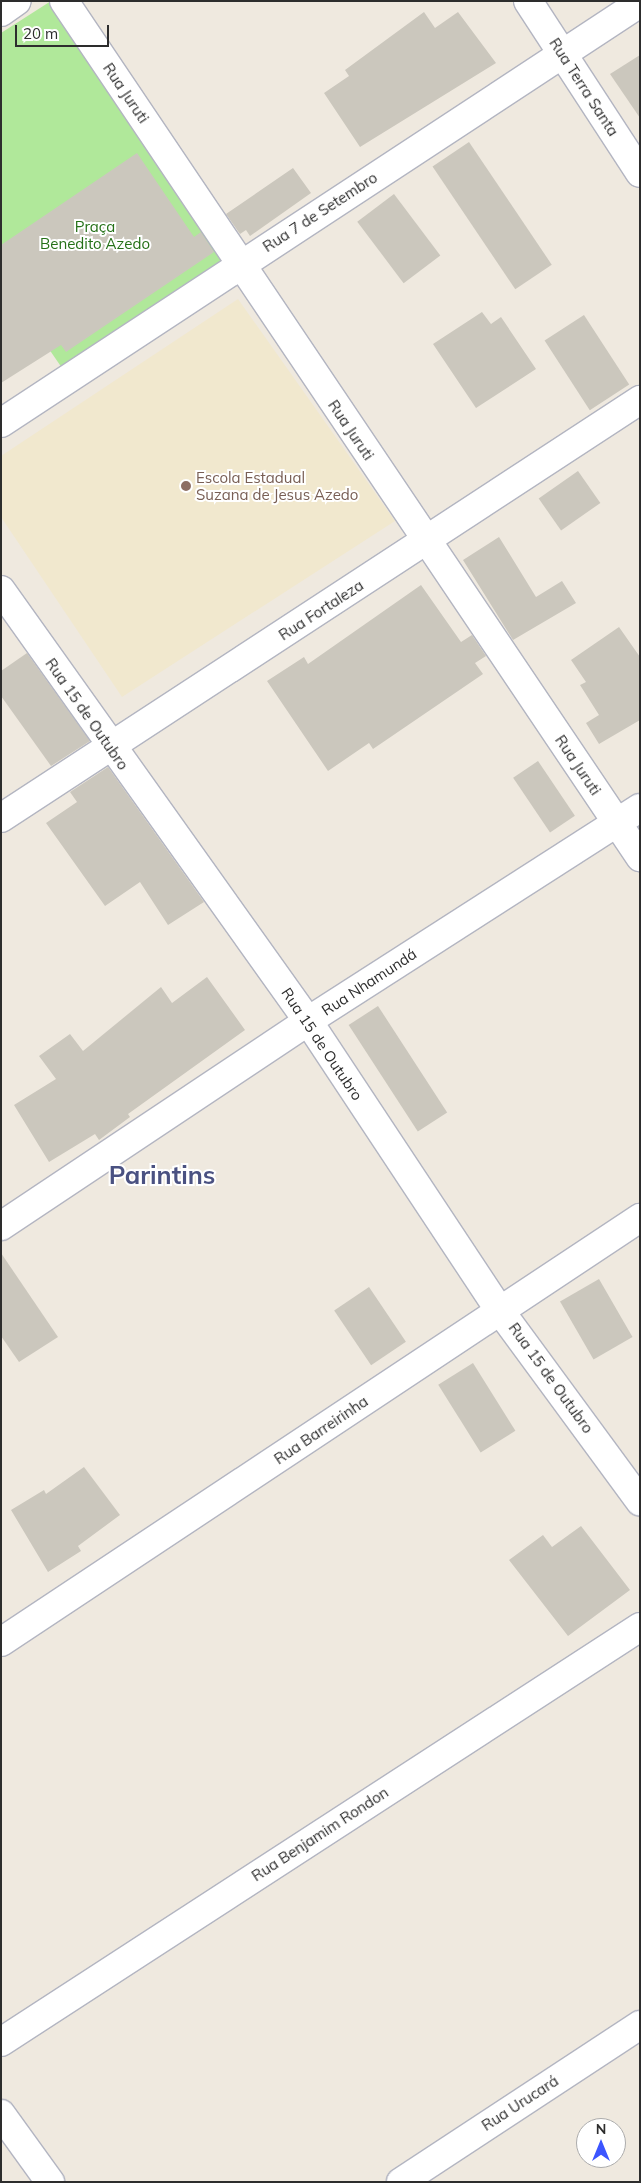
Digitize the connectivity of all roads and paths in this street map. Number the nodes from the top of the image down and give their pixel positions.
1 (17, 1) edge
2 (64, 1) edge
3 (528, 1) edge
4 (640, 3) edge
5 (1, 12) edge
6 (562, 54) junction
7 (640, 173) edge
8 (241, 263) junction
9 (640, 400) edge
10 (1, 423) edge
11 (426, 542) junction
12 (1, 590) edge
13 (109, 746) junction
14 (628, 815) edge
15 (1, 818) edge
16 (640, 857) edge
17 (308, 1022) junction
18 (640, 1218) edge
19 (1, 1226) edge
20 (498, 1308) junction
21 (640, 1501) edge
22 (640, 1627) edge
23 (1, 1642) edge
24 (640, 2025) edge
25 (1, 2042) edge
26 (1, 2114) edge
27 (50, 2182) edge
28 (401, 2182) edge

1 - 5 street
2 - 8 street, Rua Juruti
3 - 6 street, Rua Terra Santa
4 - 6 street, Rua 7 de Setembro
6 - 7 street, Rua Terra Santa
6 - 8 street, Rua 7 de Setembro
8 - 10 street, Rua 7 de Setembro
8 - 11 street, Rua Juruti
9 - 11 street, Rua Fortaleza
11 - 13 street, Rua Fortaleza
11 - 14 street, Rua Juruti
12 - 13 street, Rua 15 de Outubro
13 - 15 street, Rua Fortaleza
13 - 17 street, Rua 15 de Outubro
14 - 16 street, Rua Juruti
14 - 17 street, Rua Nhamundá
17 - 19 street, Rua Nhamundá
17 - 20 street, Rua 15 de Outubro
18 - 20 street, Rua Barreirinha
20 - 21 street, Rua 15 de Outubro
20 - 23 street, Rua Barreirinha
22 - 25 street, Rua Benjamim Rondon
24 - 28 street, Rua Urucará
26 - 27 street

